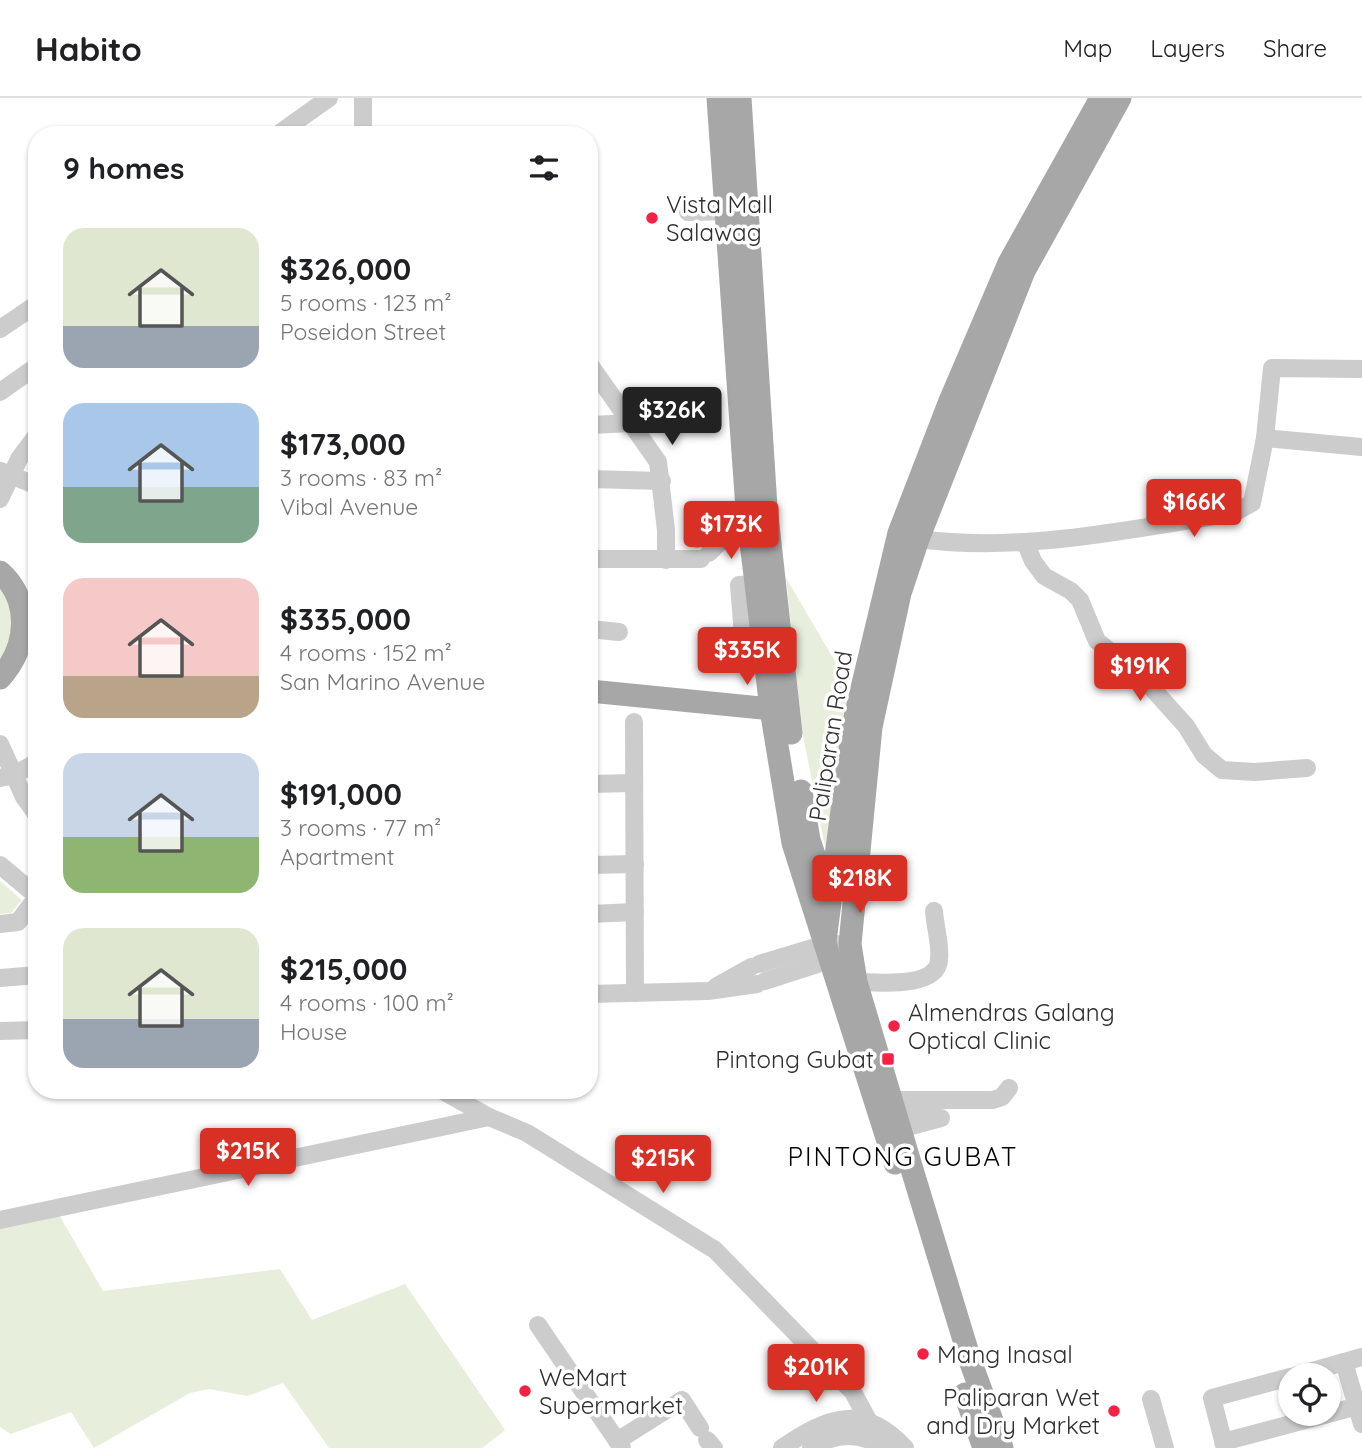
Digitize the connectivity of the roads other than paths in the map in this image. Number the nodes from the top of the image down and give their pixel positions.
1 (329, 98) edge
2 (363, 98) edge
3 (718, 98) edge
4 (740, 98) edge
5 (1101, 98) edge
6 (1120, 98) edge
7 (290, 126) edge
8 (363, 126) edge
9 (735, 211) junction
10 (688, 212) dead end
11 (28, 310) edge
12 (0, 329) edge
13 (1362, 369) edge
14 (28, 372) edge
15 (598, 376) edge
16 (0, 392) edge
17 (632, 423) junction
18 (598, 425) edge
19 (1265, 438) junction
20 (28, 443) edge
21 (1362, 447) edge
22 (6, 473) edge
23 (598, 479) edge
24 (662, 481) junction
25 (28, 482) edge
26 (0, 499) edge
27 (747, 509) junction
28 (918, 538) junction
29 (757, 541) junction
30 (1026, 544) junction
31 (699, 549) junction
32 (598, 559) edge
33 (667, 560) junction
34 (0, 572) edge
35 (598, 630) edge
36 (619, 632) dead end
37 (28, 633) edge
38 (28, 639) edge
39 (0, 678) edge
40 (598, 692) edge
41 (598, 702) edge
42 (777, 715) junction
43 (634, 722) dead end
44 (0, 744) edge
45 (28, 766) edge
46 (1307, 768) dead end
47 (7, 777) edge
48 (634, 783) junction
49 (598, 784) edge
50 (28, 803) edge
51 (0, 864) edge
52 (635, 864) junction
53 (598, 865) edge
54 (28, 889) edge
55 (831, 905) junction
56 (28, 909) edge
57 (934, 911) dead end
58 (635, 912) junction
59 (598, 914) edge
60 (0, 924) edge
61 (850, 944) junction
62 (827, 952) junction
63 (28, 976) edge
64 (0, 978) edge
65 (856, 982) junction
66 (635, 993) junction
67 (598, 994) edge
68 (28, 1030) edge
69 (0, 1031) edge
70 (1009, 1088) dead end
71 (457, 1099) edge
72 (897, 1116) junction
73 (489, 1117) junction
74 (0, 1220) edge
75 (538, 1325) dead end
76 (1362, 1357) edge
77 (1344, 1362) junction
78 (1340, 1363) edge
79 (1278, 1380) edge
80 (1151, 1399) dead end
81 (1360, 1412) edge
82 (866, 1429) junction
83 (707, 1439) edge
84 (619, 1445) edge
85 (1224, 1445) edge
86 (782, 1448) edge
87 (811, 1448) edge
88 (885, 1448) edge
89 (905, 1448) edge
90 (984, 1448) edge
91 (1002, 1448) edge
92 (1165, 1448) edge

1 - 7 street
2 - 8 street
3 - 9 main road
4 - 9 main road
5 - 55 main road, Paliparan Road
6 - 28 main road, Paliparan Road
9 - 10 street
9 - 27 main road
9 - 29 main road
11 - 12 street
13 - 19 street
14 - 16 street
15 - 17 street
17 - 18 street
17 - 24 street
19 - 21 street
19 - 30 street
20 - 22 street
22 - 25 street
22 - 26 street
23 - 24 street
24 - 33 street
27 - 29 main road
27 - 31 street
28 - 30 street
28 - 61 main road, Paliparan Road
29 - 31 street
29 - 42 main road
29 - 42 main road
30 - 46 street
31 - 33 street
32 - 33 street
34 - 37 main road
35 - 36 street
38 - 39 main road
40 - 42 main road
41 - 42 main road
42 - 55 main road
42 - 62 main road
43 - 48 street
44 - 47 street
45 - 47 street
47 - 50 street
48 - 49 street
48 - 52 street
51 - 54 street
52 - 53 street
52 - 58 street
55 - 61 main road
55 - 62 main road, Paliparan Road
56 - 60 street
57 - 65 street
58 - 59 street
58 - 66 street
61 - 62 street
61 - 65 main road, Paliparan Road
62 - 66 street
62 - 90 main road, Paliparan Road
63 - 64 street
65 - 72 main road, Paliparan Road
66 - 67 street
68 - 69 street
70 - 72 street
71 - 73 street
72 - 91 main road, Paliparan Road
73 - 74 street
73 - 82 street
75 - 84 street
76 - 77 street
77 - 78 street
77 - 81 street
79 - 85 street
80 - 92 street
81 - 85 street
82 - 86 street
82 - 87 street
82 - 88 street
82 - 89 street
83 - 84 street

